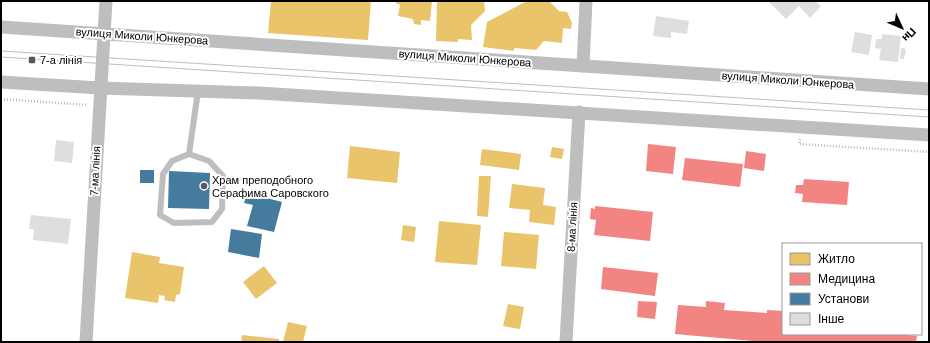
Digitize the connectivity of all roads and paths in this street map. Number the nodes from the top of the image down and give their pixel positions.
1 (106, 1) edge
2 (586, 1) edge
3 (1, 27) edge
4 (104, 34) junction
5 (583, 66) junction
6 (1, 82) edge
7 (100, 88) junction
8 (929, 89) edge
9 (198, 91) junction
10 (579, 112) junction
11 (801, 127) junction
12 (929, 135) edge
13 (929, 152) edge
14 (189, 154) junction
15 (86, 342) edge
16 (566, 342) edge

1 - 4 street, 7-ма лінія
2 - 5 street
3 - 4 street, вулиця Миколи Юнкерова
4 - 5 street, вулиця Миколи Юнкерова
4 - 7 street, 7-ма лінія
5 - 8 street, вулиця Миколи Юнкерова
6 - 7 street
7 - 9 street
7 - 15 street, 7-ма лінія
9 - 10 street
9 - 14 lane
10 - 11 street
10 - 16 street, 8-ма лінія
11 - 12 street
11 - 13 path
14 - 14 lane

